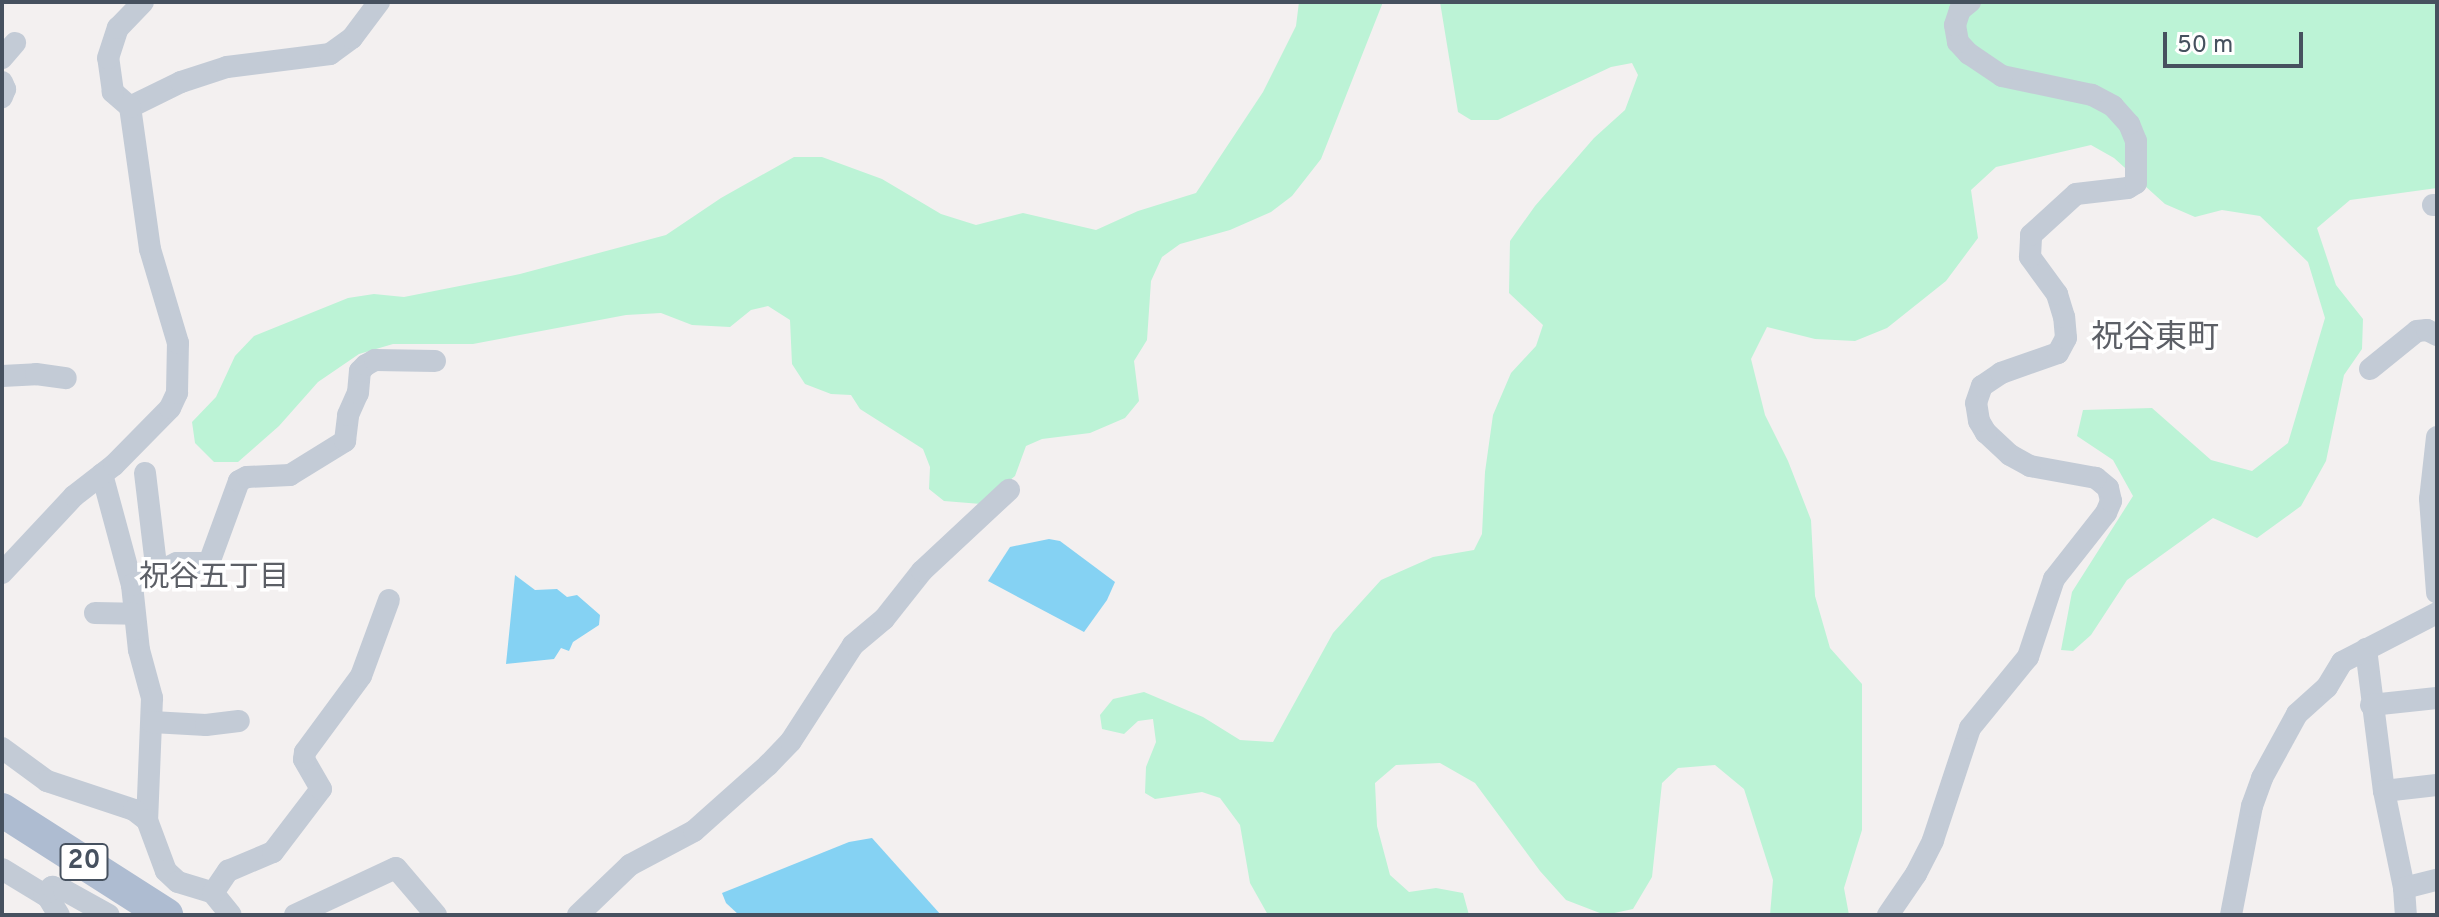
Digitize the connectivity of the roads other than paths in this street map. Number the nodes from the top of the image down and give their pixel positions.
1 (143, 2) edge
2 (379, 2) edge
3 (1970, 2) edge
4 (2, 82) edge
5 (2, 97) edge
6 (130, 107) junction
7 (2437, 335) edge
8 (435, 361) dead end
9 (2370, 369) dead end
10 (2, 376) edge
11 (66, 378) dead end
12 (2437, 437) edge
13 (145, 473) dead end
14 (102, 474) junction
15 (1009, 490) dead end
16 (2, 573) edge
17 (157, 573) junction
18 (132, 585) junction
19 (2437, 593) edge
20 (389, 600) dead end
21 (95, 613) dead end
22 (2437, 613) edge
23 (134, 614) junction
24 (2366, 649) junction
25 (2437, 698) edge
26 (2371, 705) junction
27 (239, 721) dead end
28 (152, 722) junction
29 (2, 748) edge
30 (2437, 785) edge
31 (2384, 791) junction
32 (2, 810) edge
33 (147, 820) junction
34 (2, 869) edge
35 (2437, 880) edge
36 (2404, 888) junction
37 (213, 893) junction
38 (44, 894) junction
39 (59, 915) edge
40 (109, 915) edge
41 (166, 915) edge
42 (231, 915) edge
43 (295, 915) edge
44 (436, 915) edge
45 (578, 915) edge
46 (1888, 915) edge
47 (2231, 915) edge
48 (2406, 915) edge

1 - 6 street
2 - 6 street
3 - 46 street
4 - 5 street
6 - 14 street
7 - 9 street
8 - 17 street
10 - 11 street
12 - 19 street
13 - 17 street
14 - 16 street
14 - 18 street
15 - 45 street
17 - 18 street
18 - 23 street
20 - 37 street
21 - 23 street
22 - 24 street
23 - 28 street
24 - 26 street
24 - 47 street
25 - 26 street
26 - 31 street
27 - 28 street
28 - 33 street
29 - 33 street
30 - 31 street
31 - 36 street
32 - 41 main road, 20
33 - 37 street
34 - 38 street
35 - 36 street
36 - 48 street
37 - 42 street
38 - 39 street
38 - 40 street
43 - 44 street

